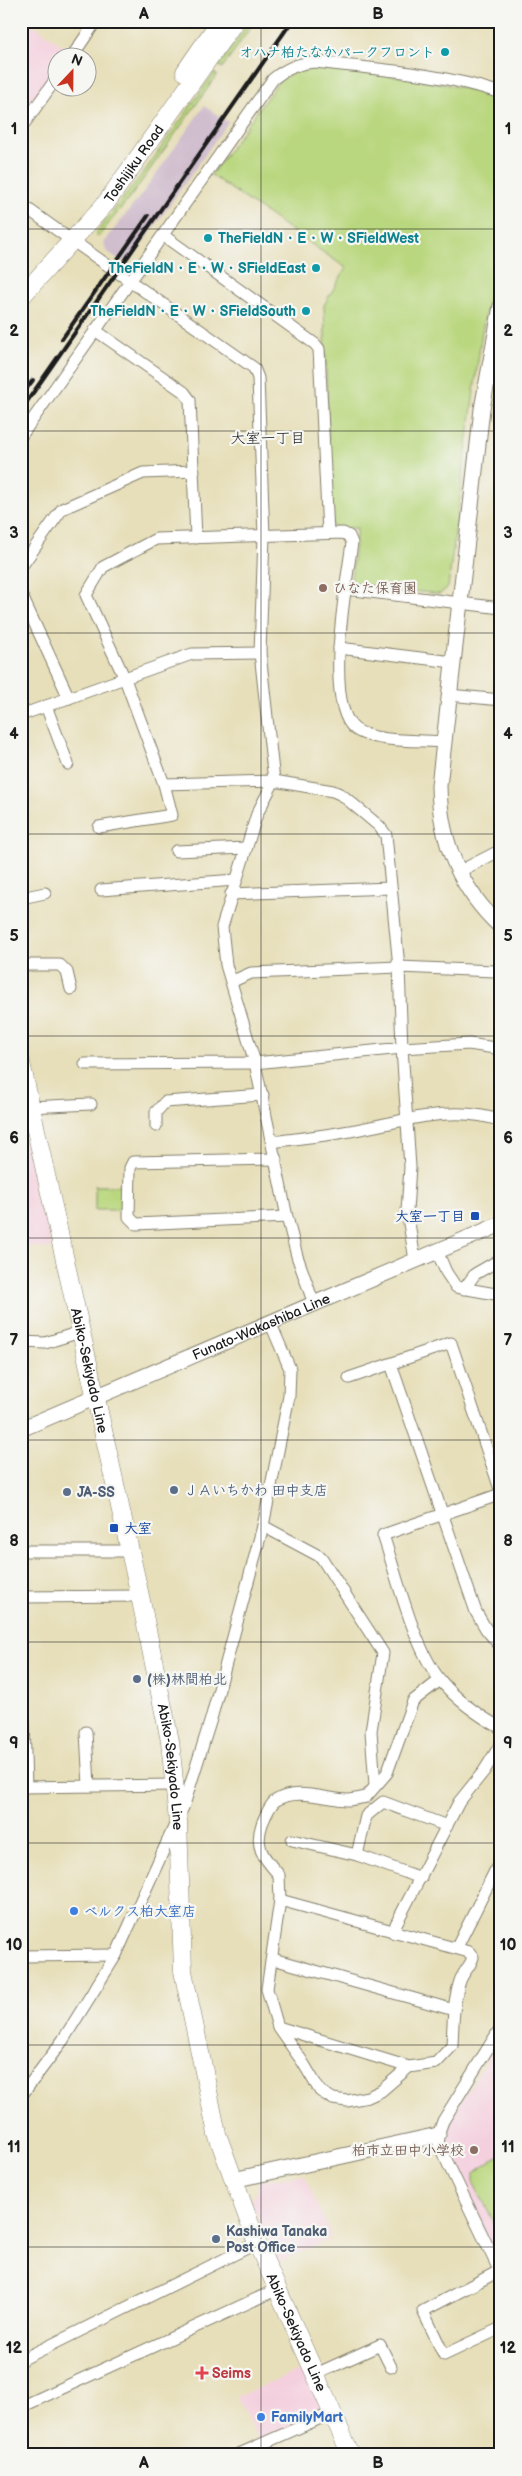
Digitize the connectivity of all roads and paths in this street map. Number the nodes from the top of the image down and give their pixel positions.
1 (96, 21) edge
2 (220, 21) edge
3 (235, 21) edge
4 (78, 48) edge
5 (48, 90) edge
6 (501, 93) edge
7 (21, 128) edge
8 (21, 204) edge
9 (164, 236) junction
10 (68, 238) junction
11 (21, 280) edge
12 (130, 282) junction
13 (21, 297) edge
14 (500, 316) edge
15 (95, 330) junction
16 (21, 436) edge
17 (194, 471) junction
18 (328, 533) junction
19 (264, 536) junction
20 (196, 538) junction
21 (21, 567) edge
22 (346, 589) junction
23 (21, 594) edge
24 (460, 603) junction
25 (501, 608) edge
26 (339, 648) junction
27 (260, 653) junction
28 (453, 662) junction
29 (125, 679) junction
30 (449, 695) junction
31 (69, 698) junction
32 (501, 700) edge
33 (46, 706) junction
34 (21, 715) edge
35 (444, 742) junction
36 (68, 764) dead end
37 (274, 781) junction
38 (164, 784) junction
39 (99, 827) dead end
40 (246, 848) junction
41 (501, 850) edge
42 (176, 851) dead end
43 (458, 872) junction
44 (236, 880) junction
45 (391, 888) junction
46 (101, 890) dead end
47 (45, 893) dead end
48 (231, 894) junction
49 (21, 898) edge
50 (501, 927) edge
51 (21, 965) edge
52 (399, 967) junction
53 (501, 968) edge
54 (233, 981) junction
55 (71, 990) dead end
56 (402, 1048) junction
57 (501, 1049) edge
58 (256, 1062) junction
59 (21, 1063) edge
60 (85, 1064) dead end
61 (263, 1096) junction
62 (91, 1104) dead end
63 (30, 1107) junction
64 (407, 1121) junction
65 (501, 1121) edge
66 (156, 1126) dead end
67 (273, 1142) junction
68 (276, 1159) junction
69 (287, 1217) junction
70 (501, 1224) edge
71 (437, 1250) junction
72 (501, 1259) edge
73 (415, 1260) junction
74 (464, 1289) junction
75 (501, 1295) edge
76 (314, 1304) junction
77 (270, 1322) junction
78 (80, 1332) junction
79 (21, 1342) edge
80 (390, 1364) junction
81 (349, 1378) dead end
82 (95, 1397) junction
83 (21, 1429) edge
84 (501, 1493) edge
85 (442, 1514) junction
86 (262, 1526) junction
87 (130, 1551) junction
88 (21, 1552) edge
89 (140, 1596) junction
90 (21, 1597) edge
91 (501, 1647) edge
92 (440, 1680) junction
93 (24, 1721) dead end
94 (501, 1728) edge
95 (86, 1732) dead end
96 (501, 1744) edge
97 (176, 1785) junction
98 (376, 1785) junction
99 (89, 1786) junction
100 (24, 1787) edge
101 (178, 1821) junction
102 (447, 1826) junction
103 (292, 1840) dead end
104 (357, 1855) junction
105 (501, 1859) edge
106 (420, 1878) junction
107 (280, 1900) junction
108 (394, 1933) junction
109 (457, 1947) junction
110 (116, 1955) junction
111 (21, 1956) edge
112 (273, 1959) junction
113 (454, 2010) junction
114 (278, 2027) junction
115 (501, 2027) edge
116 (409, 2067) junction
117 (21, 2096) edge
118 (438, 2135) junction
119 (233, 2180) junction
120 (257, 2243) junction
121 (500, 2272) edge
122 (278, 2289) junction
123 (501, 2328) edge
124 (21, 2360) edge
125 (391, 2367) dead end
126 (316, 2374) junction
127 (21, 2407) edge
128 (332, 2413) junction
129 (237, 2455) edge
130 (351, 2455) edge

1 - 4 street
2 - 10 main road, Toshijiku Road
3 - 10 main road, Toshijiku Road
5 - 7 street
6 - 9 street
8 - 10 street
9 - 12 street
9 - 18 street
10 - 11 main road, Toshijiku Road
10 - 12 street
10 - 13 main road, Toshijiku Road
12 - 15 street
12 - 19 street
14 - 24 street
15 - 16 street
15 - 17 street
17 - 20 street
17 - 21 street
18 - 19 street
18 - 22 street
19 - 20 street
19 - 27 street
20 - 29 street
22 - 24 street
22 - 26 street
23 - 31 street
24 - 25 street
24 - 28 street
26 - 28 street
26 - 35 street
27 - 29 street
27 - 37 street
28 - 30 street
29 - 31 street
29 - 38 street
30 - 32 street
30 - 35 street
31 - 33 street
33 - 34 street
33 - 36 street
35 - 43 street
37 - 38 street
37 - 40 street
37 - 45 street
38 - 39 street
40 - 42 street
40 - 44 street
41 - 43 street
43 - 50 street
44 - 46 street
44 - 48 street
45 - 48 street
45 - 52 street
47 - 49 street
48 - 54 street
51 - 55 street
52 - 53 street
52 - 54 street
52 - 56 street
54 - 58 street
56 - 57 street
56 - 58 street
56 - 64 street
58 - 60 street
58 - 61 street
59 - 63 main road, Abiko-Sekiyado Line
61 - 66 street
61 - 67 street
62 - 63 street
63 - 78 main road, Abiko-Sekiyado Line
64 - 65 street
64 - 67 street
64 - 73 street
67 - 68 street
68 - 69 street
68 - 69 street
69 - 76 street
70 - 71 street, Funato-Wakashiba Line
71 - 73 street, Funato-Wakashiba Line
71 - 74 street
72 - 74 street
73 - 76 street, Funato-Wakashiba Line
74 - 75 street
76 - 77 street, Funato-Wakashiba Line
77 - 82 street, Funato-Wakashiba Line
77 - 86 street
78 - 79 street
78 - 82 main road, Abiko-Sekiyado Line
80 - 81 street
80 - 84 street
80 - 85 street
82 - 83 street, Funato-Wakashiba Line
82 - 87 main road, Abiko-Sekiyado Line
84 - 85 street
85 - 91 street
85 - 92 street
86 - 98 street
86 - 101 street
87 - 88 street
87 - 89 main road, Abiko-Sekiyado Line
89 - 90 street
89 - 97 main road, Abiko-Sekiyado Line
92 - 94 street
92 - 98 street
93 - 100 street
95 - 99 street
96 - 102 street
97 - 99 street
97 - 101 main road, Abiko-Sekiyado Line
98 - 107 street
99 - 100 street
101 - 110 street
101 - 119 main road, Abiko-Sekiyado Line
102 - 104 street
102 - 106 street
103 - 104 street
104 - 106 street
105 - 109 street
106 - 108 street
107 - 108 street
107 - 112 street
108 - 109 street
109 - 113 street
110 - 111 street
110 - 117 street
112 - 113 street
112 - 114 street
113 - 116 street
114 - 116 street
114 - 116 street
115 - 118 street
118 - 119 street
118 - 121 street
119 - 120 main road, Abiko-Sekiyado Line
120 - 122 main road, Abiko-Sekiyado Line
120 - 124 street
121 - 123 street
122 - 126 main road, Abiko-Sekiyado Line
122 - 127 street
125 - 126 street
126 - 128 main road, Abiko-Sekiyado Line
128 - 129 street
128 - 130 main road, Abiko-Sekiyado Line

